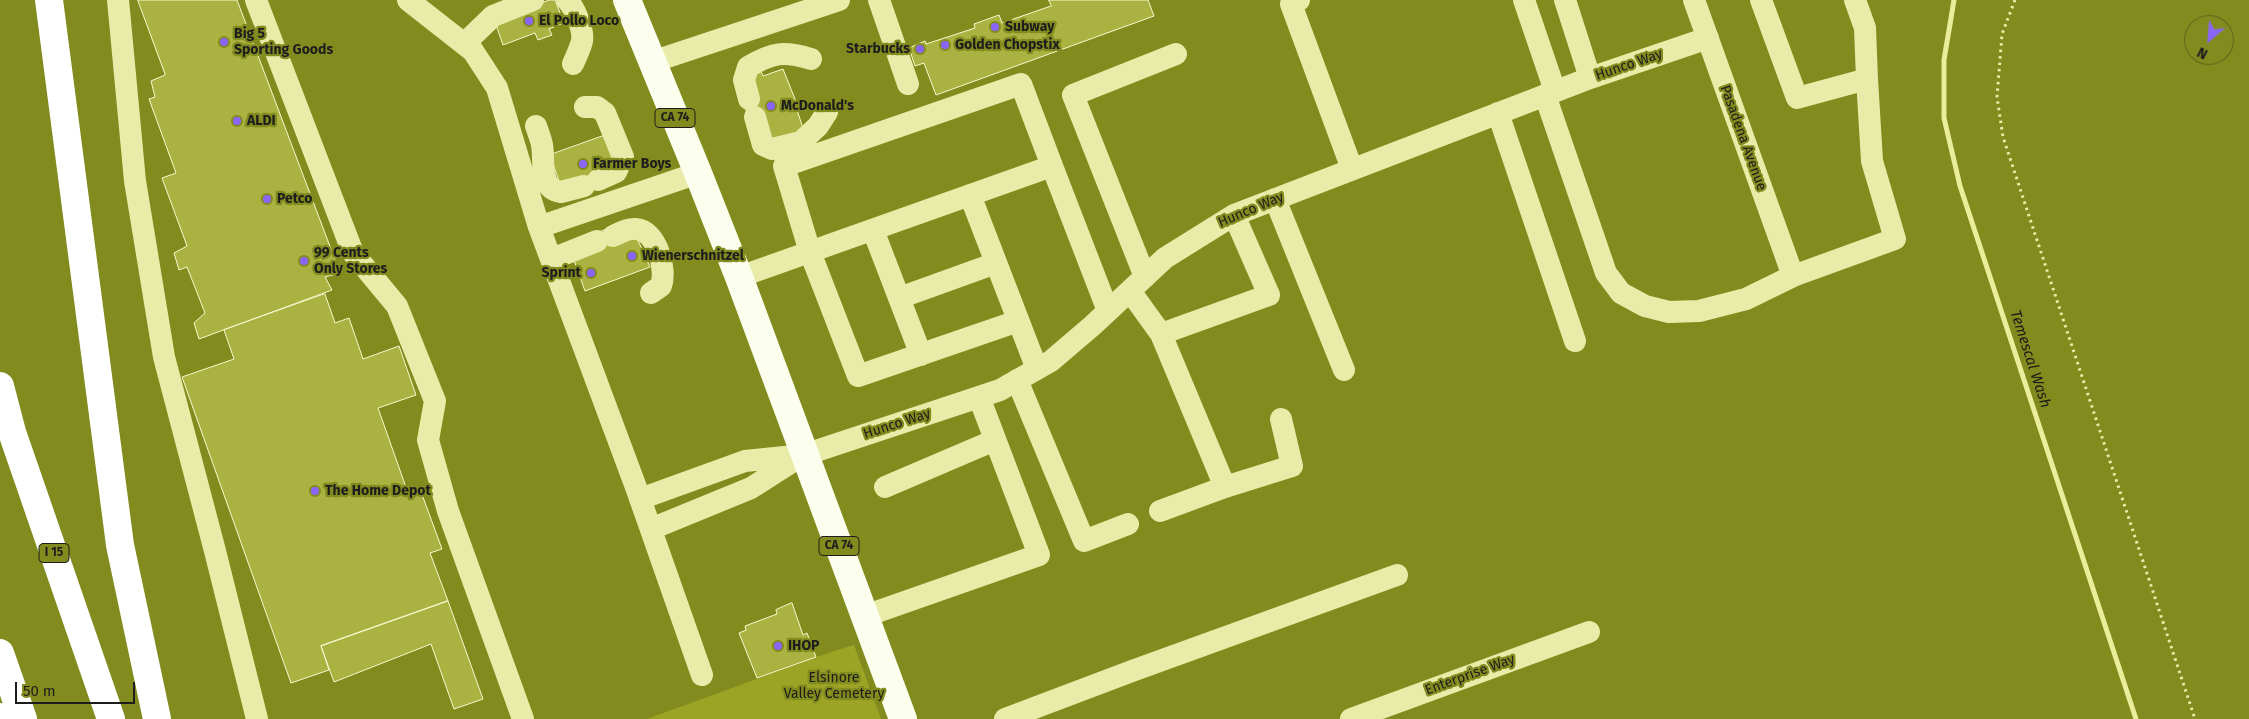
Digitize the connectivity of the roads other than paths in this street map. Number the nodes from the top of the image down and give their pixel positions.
1 (48, 0) edge
2 (118, 0) edge
3 (256, 0) edge
4 (408, 0) edge
5 (533, 0) edge
6 (567, 0) edge
7 (627, 0) edge
8 (840, 0) edge
9 (878, 0) edge
10 (1299, 0) edge
11 (1524, 0) edge
12 (1564, 0) edge
13 (1694, 0) edge
14 (1761, 0) edge
15 (1856, 0) edge
16 (424, 8) edge
17 (1708, 38) junction
18 (464, 44) junction
19 (1176, 54) dead end
20 (811, 59) dead end
21 (652, 62) junction
22 (574, 64) dead end
23 (1590, 78) junction
24 (1867, 79) junction
25 (908, 84) dead end
26 (1550, 93) junction
27 (585, 107) dead end
28 (827, 112) dead end
29 (1498, 113) junction
30 (536, 126) dead end
31 (1052, 166) junction
32 (1352, 169) junction
33 (698, 172) junction
34 (970, 196) junction
35 (1275, 199) junction
36 (1234, 215) junction
37 (539, 227) junction
38 (873, 230) junction
39 (810, 252) junction
40 (552, 259) junction
41 (996, 263) junction
42 (1793, 276) junction
43 (739, 278) junction
44 (1137, 284) junction
45 (651, 294) dead end
46 (899, 298) junction
47 (1108, 311) junction
48 (1018, 321) junction
49 (1161, 334) junction
50 (1575, 341) dead end
51 (921, 354) junction
52 (1037, 369) junction
53 (1344, 370) dead end
54 (1017, 380) junction
55 (0, 386) edge
56 (979, 397) junction
57 (1281, 419) dead end
58 (995, 440) junction
59 (804, 454) junction
60 (885, 487) dead end
61 (1225, 487) junction
62 (640, 499) junction
63 (1160, 511) dead end
64 (1128, 524) dead end
65 (651, 529) junction
66 (1397, 575) dead end
67 (870, 627) junction
68 (1589, 632) dead end
69 (0, 654) edge
70 (702, 675) dead end
71 (23, 719) edge
72 (110, 719) edge
73 (156, 719) edge
74 (257, 719) edge
75 (523, 719) edge
76 (903, 719) edge
77 (1005, 719) edge
78 (1351, 719) edge

1 - 73 highway
2 - 74 street
3 - 75 street
4 - 16 street
5 - 18 street
6 - 22 street
7 - 21 main road, CA 74
8 - 21 street
9 - 25 street
10 - 32 street
11 - 26 street
12 - 23 street
13 - 17 street, Pasadena Avenue
14 - 24 street
15 - 24 street
16 - 18 street
17 - 23 street, Hunco Way
17 - 42 street, Pasadena Avenue
18 - 37 street
19 - 44 street
20 - 28 street
21 - 33 main road, CA 74
23 - 26 street, Hunco Way
24 - 42 street
26 - 29 street, Hunco Way
26 - 42 street
27 - 30 street
29 - 32 street, Hunco Way
29 - 50 street
31 - 34 street
31 - 39 street
31 - 47 street
32 - 35 street, Hunco Way
33 - 37 street
33 - 43 main road, CA 74
34 - 38 street
34 - 41 street
35 - 36 street, Hunco Way
35 - 53 street
36 - 44 street, Hunco Way
36 - 49 street
37 - 40 street
38 - 39 street
38 - 46 street
39 - 43 street
39 - 51 street
40 - 45 street
40 - 62 street
41 - 46 street
41 - 48 street
43 - 59 main road, CA 74
44 - 47 street, Hunco Way
44 - 49 street
46 - 51 street
47 - 52 street, Hunco Way
48 - 51 street
48 - 52 street
49 - 61 street
52 - 54 street, Hunco Way
54 - 56 street, Hunco Way
54 - 64 street
55 - 72 highway, I 15
56 - 58 street
56 - 59 street, Hunco Way
57 - 61 street
58 - 60 street
58 - 67 street
59 - 62 street, Hunco Way
59 - 65 street, Hunco Way
59 - 67 main road, CA 74
61 - 63 street
62 - 65 street
65 - 70 street
66 - 77 street
67 - 76 main road, CA 74
68 - 78 street, Enterprise Way
69 - 71 highway

